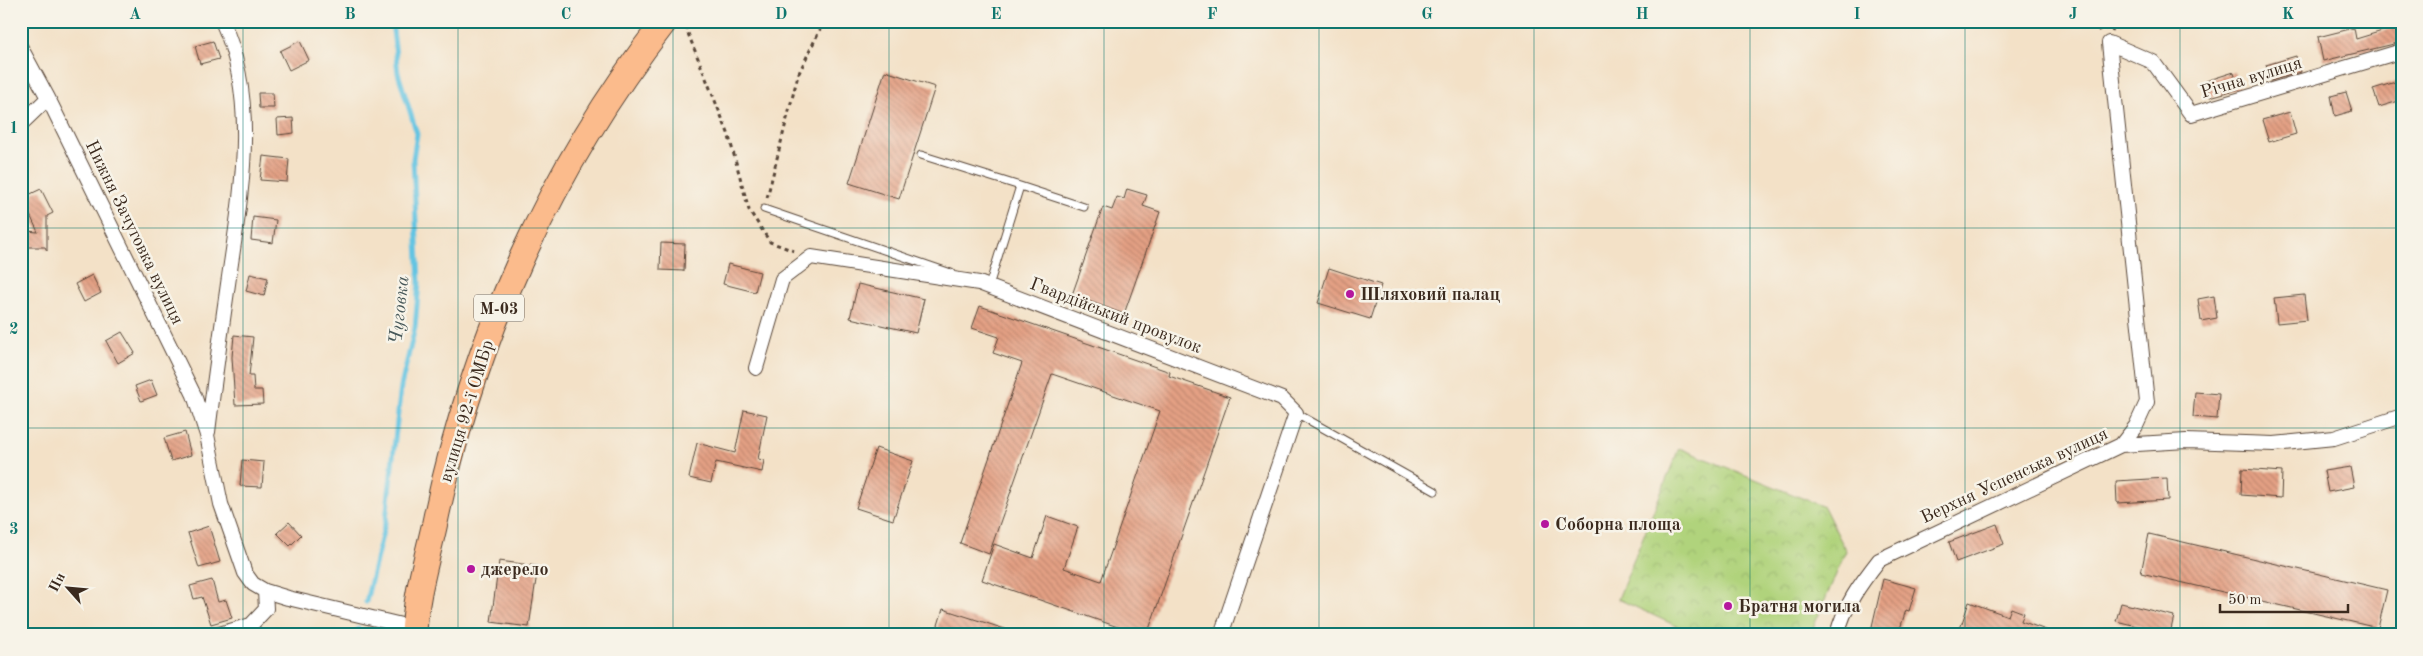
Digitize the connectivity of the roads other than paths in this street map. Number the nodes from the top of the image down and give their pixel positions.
1 (222, 21) edge
2 (665, 21) edge
3 (21, 48) edge
4 (2402, 51) edge
5 (48, 98) junction
6 (21, 124) edge
7 (921, 155) dead end
8 (1020, 186) junction
9 (1084, 207) dead end
10 (764, 210) road end
11 (984, 285) junction
12 (756, 368) dead end
13 (1296, 413) junction
14 (2402, 416) edge
15 (207, 435) junction
16 (2121, 445) junction
17 (1435, 491) dead end
18 (265, 591) junction
19 (414, 632) edge
20 (216, 635) edge
21 (1222, 635) edge
22 (1837, 635) edge

1 - 15 street, Нижня Зачуговка вулиця
2 - 19 highway, вулиця 92-ї ОМБр / М-03
3 - 5 street, Нижня Зачуговка вулиця
4 - 16 street, Річна вулиця
5 - 6 street
5 - 15 street, Нижня Зачуговка вулиця
7 - 8 lane
8 - 9 lane
8 - 11 lane
10 - 11 lane
11 - 12 street, Гвардійський провулок
11 - 13 street, Гвардійський провулок
13 - 17 lane
13 - 21 street
14 - 16 street, Верхня Успенська вулиця
15 - 18 street, Нижня Зачуговка вулиця
16 - 22 street, Верхня Успенська вулиця
18 - 19 street, Нижня Зачуговка вулиця
18 - 20 street

